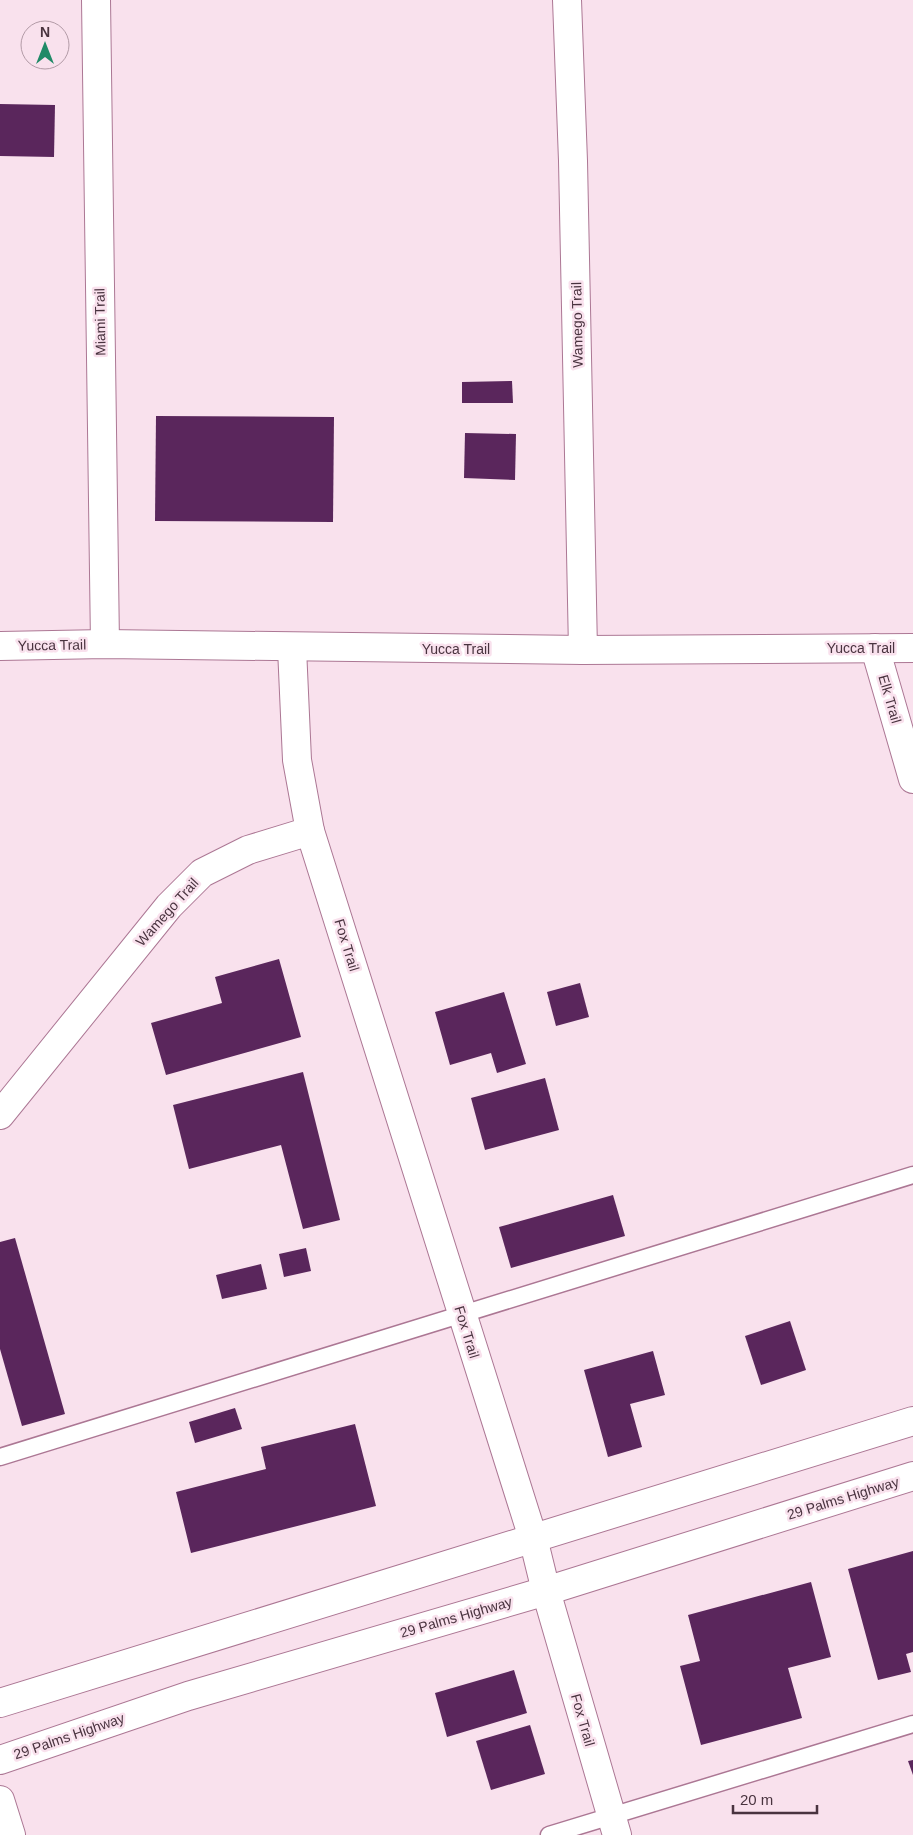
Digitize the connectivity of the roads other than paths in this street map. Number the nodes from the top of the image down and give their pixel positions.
1 (96, 0) edge
2 (567, 0) edge
3 (105, 644) junction
4 (0, 646) edge
5 (292, 648) junction
6 (875, 648) junction
7 (913, 648) edge
8 (583, 650) junction
9 (913, 779) edge
10 (310, 831) junction
11 (0, 1115) edge
12 (913, 1175) edge
13 (462, 1314) junction
14 (913, 1421) edge
15 (0, 1457) edge
16 (913, 1476) edge
17 (533, 1538) junction
18 (546, 1591) junction
19 (0, 1703) edge
20 (913, 1724) edge
21 (0, 1760) edge
22 (0, 1800) edge
23 (614, 1825) edge
24 (10, 1835) edge
25 (549, 1835) edge

1 - 3 street, Miami Trail
2 - 8 street, Wamego Trail
3 - 4 street, Yucca Trail
3 - 5 street, Yucca Trail
5 - 8 street, Yucca Trail
5 - 10 street
6 - 7 street, Yucca Trail
6 - 8 street, Yucca Trail
6 - 9 street, Elk Trail
10 - 11 street, Wamego Trail
10 - 13 street, Fox Trail
12 - 13 lane
13 - 15 lane
13 - 17 street, Fox Trail
14 - 17 street
16 - 18 street, 29 Palms Highway
17 - 18 street, Fox Trail
17 - 19 street
18 - 21 street, 29 Palms Highway
18 - 23 street, Fox Trail
20 - 23 lane
22 - 24 street
23 - 25 lane

